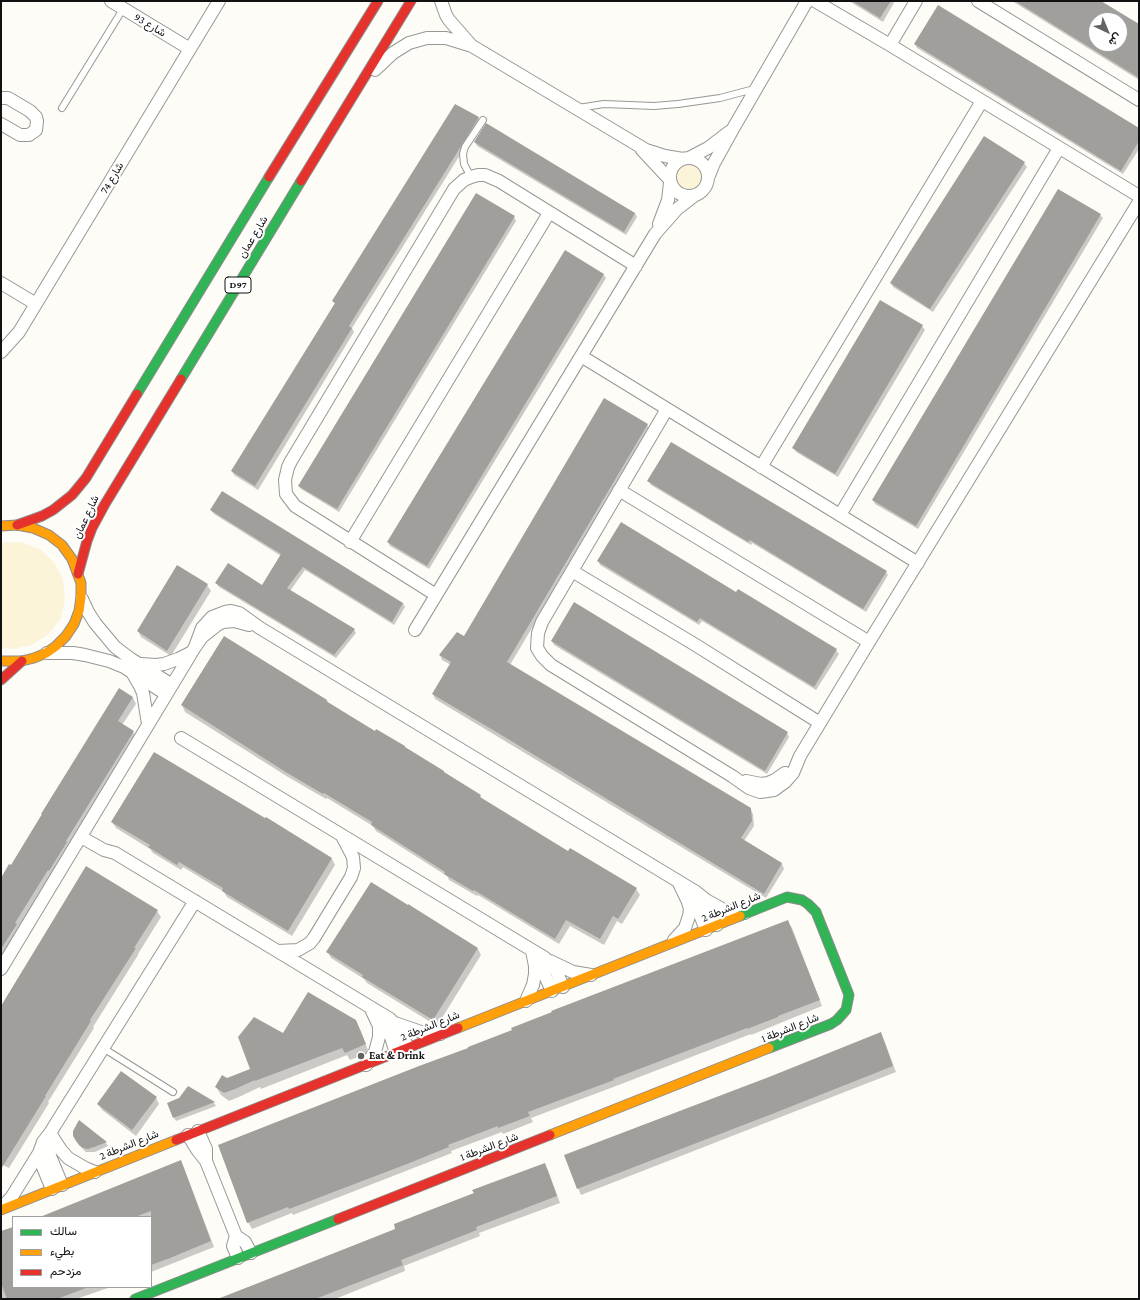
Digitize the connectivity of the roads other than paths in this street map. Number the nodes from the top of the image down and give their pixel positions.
1 (111, 1) edge
2 (219, 1) edge
3 (378, 1) edge
4 (410, 1) edge
5 (442, 1) edge
6 (807, 1) edge
7 (815, 1) edge
8 (916, 1) edge
9 (978, 1) edge
10 (123, 9) junction
11 (890, 45) junction
12 (472, 46) junction
13 (190, 49) junction
14 (361, 82) junction
15 (756, 88) junction
16 (1, 98) edge
17 (1139, 100) edge
18 (982, 101) junction
19 (62, 108) dead end
20 (577, 109) junction
21 (483, 120) dead end
22 (1, 124) edge
23 (734, 127) junction
24 (637, 145) junction
25 (1059, 148) junction
26 (686, 159) junction
27 (471, 176) junction
28 (708, 178) junction
29 (670, 182) junction
30 (694, 196) junction
31 (1139, 196) edge
32 (1139, 202) edge
33 (549, 213) junction
34 (655, 234) junction
35 (636, 266) junction
36 (1, 283) edge
37 (36, 304) junction
38 (1, 352) edge
39 (581, 356) junction
40 (667, 409) junction
41 (761, 467) junction
42 (619, 490) junction
43 (840, 515) junction
44 (17, 525) junction
45 (1, 526) edge
46 (350, 542) junction
47 (918, 562) junction
48 (572, 571) junction
49 (78, 574) junction
50 (436, 595) junction
51 (81, 597) junction
52 (415, 630) dead end
53 (869, 642) junction
54 (193, 650) junction
55 (46, 653) junction
56 (1, 661) edge
57 (22, 661) junction
58 (135, 668) junction
59 (1, 680) edge
60 (169, 690) junction
61 (820, 723) junction
62 (148, 724) junction
63 (182, 738) dead end
64 (83, 833) junction
65 (342, 836) junction
66 (679, 883) junction
67 (690, 889) junction
68 (706, 900) junction
69 (195, 901) junction
70 (746, 914) junction
71 (711, 927) junction
72 (669, 945) junction
73 (278, 951) junction
74 (532, 951) junction
75 (546, 959) junction
76 (1, 969) edge
77 (592, 976) junction
78 (564, 987) junction
79 (552, 991) junction
80 (526, 1001) junction
81 (846, 1010) joint
82 (376, 1012) junction
83 (395, 1024) junction
84 (443, 1035) junction
85 (103, 1048) junction
86 (408, 1048) junction
87 (396, 1053) junction
88 (366, 1065) junction
89 (173, 1092) dead end
90 (193, 1133) junction
91 (50, 1134) junction
92 (39, 1154) junction
93 (95, 1172) junction
94 (56, 1187) junction
95 (1, 1209) edge
96 (236, 1236) junction
97 (251, 1253) junction
98 (238, 1258) junction
99 (135, 1299) edge

1 - 10 street, شارع 93
2 - 13 street, شارع 74
3 - 44 street, شارع عمان / D97
4 - 14 street, شارع عمان / D97
5 - 12 street
6 - 15 street
7 - 11 street
8 - 11 street
9 - 17 street
10 - 13 street, شارع 93
10 - 19 lane
11 - 18 street
12 - 14 street
12 - 20 street
13 - 37 street, شارع 74
14 - 49 street, شارع عمان / D97
15 - 20 lane
15 - 23 street
16 - 22 street
18 - 25 street
18 - 41 street
20 - 24 street
21 - 27 lane
23 - 26 street
23 - 28 street
24 - 26 street
24 - 29 street
25 - 31 street
25 - 43 street
26 - 28 street
26 - 29 street
27 - 33 street
27 - 46 street
28 - 30 street
29 - 30 street
29 - 34 street
30 - 34 street
32 - 47 street
33 - 35 street
33 - 46 street
34 - 35 street
35 - 39 street
36 - 37 street
37 - 38 street, شارع 74
39 - 40 street
39 - 50 street
40 - 41 street
40 - 42 street
41 - 43 street
42 - 48 street
42 - 53 street
43 - 47 street
44 - 45 street
44 - 49 street
46 - 50 street
47 - 53 street
48 - 61 street
48 - 61 street
49 - 51 street
50 - 52 street
51 - 55 street
51 - 58 street
53 - 61 street
54 - 58 street
54 - 60 street
54 - 66 street
55 - 57 street
55 - 58 street
56 - 57 street
57 - 59 street
58 - 60 street
58 - 62 street
60 - 62 street
62 - 64 street
63 - 65 street
64 - 69 street
64 - 76 street
65 - 73 street
65 - 74 street
66 - 67 street
66 - 72 street
67 - 68 street
67 - 71 street
68 - 70 street
68 - 71 street
69 - 73 street
69 - 85 street
70 - 71 street, شارع الشرطة 2
70 - 81 street, شارع الشرطة 2
71 - 72 street, شارع الشرطة 2
72 - 77 street, شارع الشرطة 2
73 - 82 street
74 - 75 street
74 - 79 street
74 - 80 street
75 - 77 street
75 - 78 street
77 - 78 street, شارع الشرطة 2
78 - 79 street, شارع الشرطة 2
79 - 80 street, شارع الشرطة 2
80 - 84 street, شارع الشرطة 2
81 - 97 street, شارع الشرطة 1
82 - 83 street
82 - 87 street
82 - 88 street
83 - 84 street
83 - 86 street
84 - 86 street, شارع الشرطة 2
85 - 89 lane
85 - 91 street
86 - 87 street, شارع الشرطة 2
87 - 88 street, شارع الشرطة 2
88 - 90 street, شارع الشرطة 2
90 - 93 street, شارع الشرطة 2
90 - 96 street
91 - 92 street
91 - 93 street
91 - 94 street
92 - 94 street
92 - 95 street
93 - 94 street, شارع الشرطة 2
94 - 95 street, شارع الشرطة 2
96 - 97 street
96 - 98 street
97 - 98 street, شارع الشرطة 1
98 - 99 street, شارع الشرطة 1

